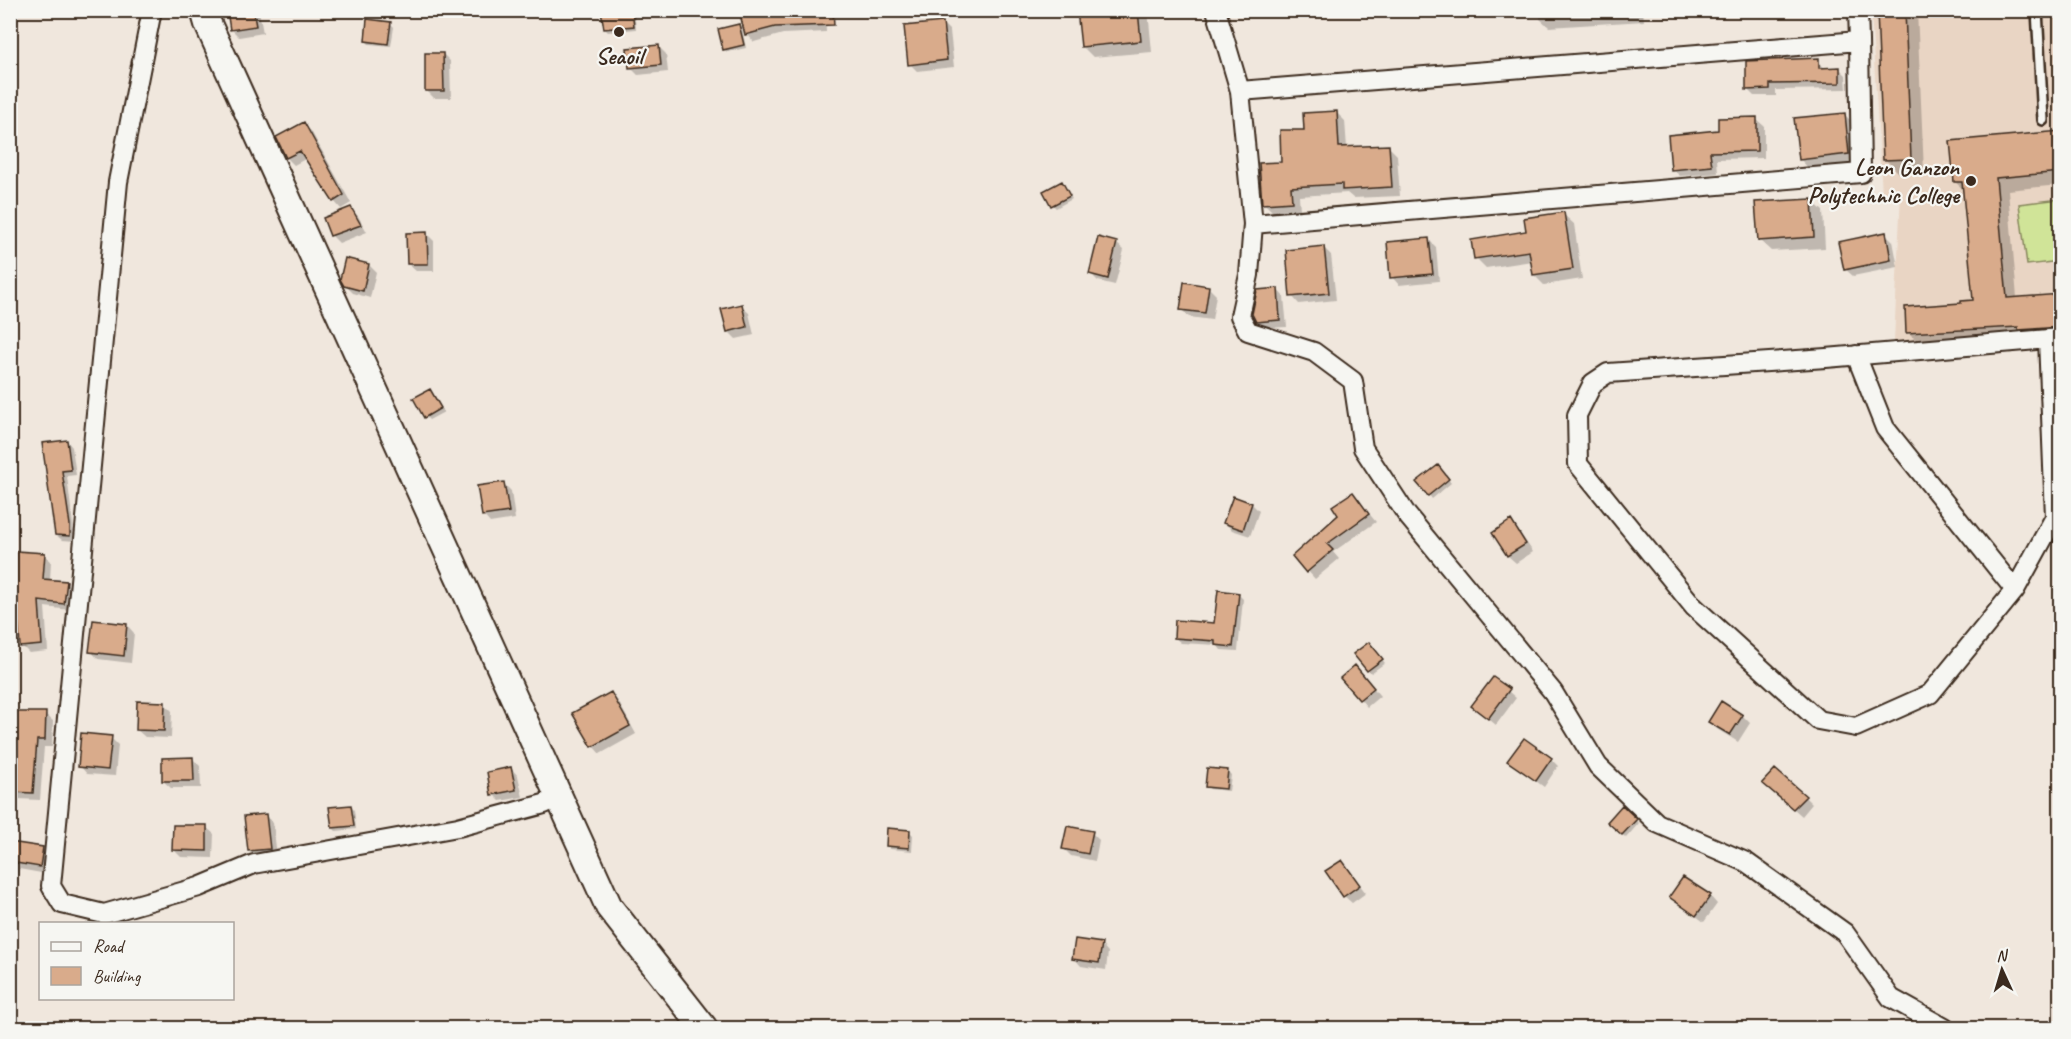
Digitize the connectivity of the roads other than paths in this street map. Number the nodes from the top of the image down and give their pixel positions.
1 (152, 10) edge
2 (204, 10) edge
3 (1216, 10) edge
4 (1858, 10) edge
5 (2037, 10) edge
6 (1859, 41) junction
7 (1240, 91) junction
8 (2043, 120) dead end
9 (1253, 224) junction
10 (2054, 339) edge
11 (1856, 355) junction
12 (2015, 590) junction
13 (560, 797) junction
14 (704, 1029) edge
15 (1945, 1029) edge

1 - 13 street
2 - 13 street
3 - 7 street
4 - 6 street
5 - 8 lane
6 - 7 street
6 - 9 street
7 - 9 street
9 - 15 street
10 - 11 street
10 - 12 street
11 - 12 street
11 - 12 street
13 - 14 street

